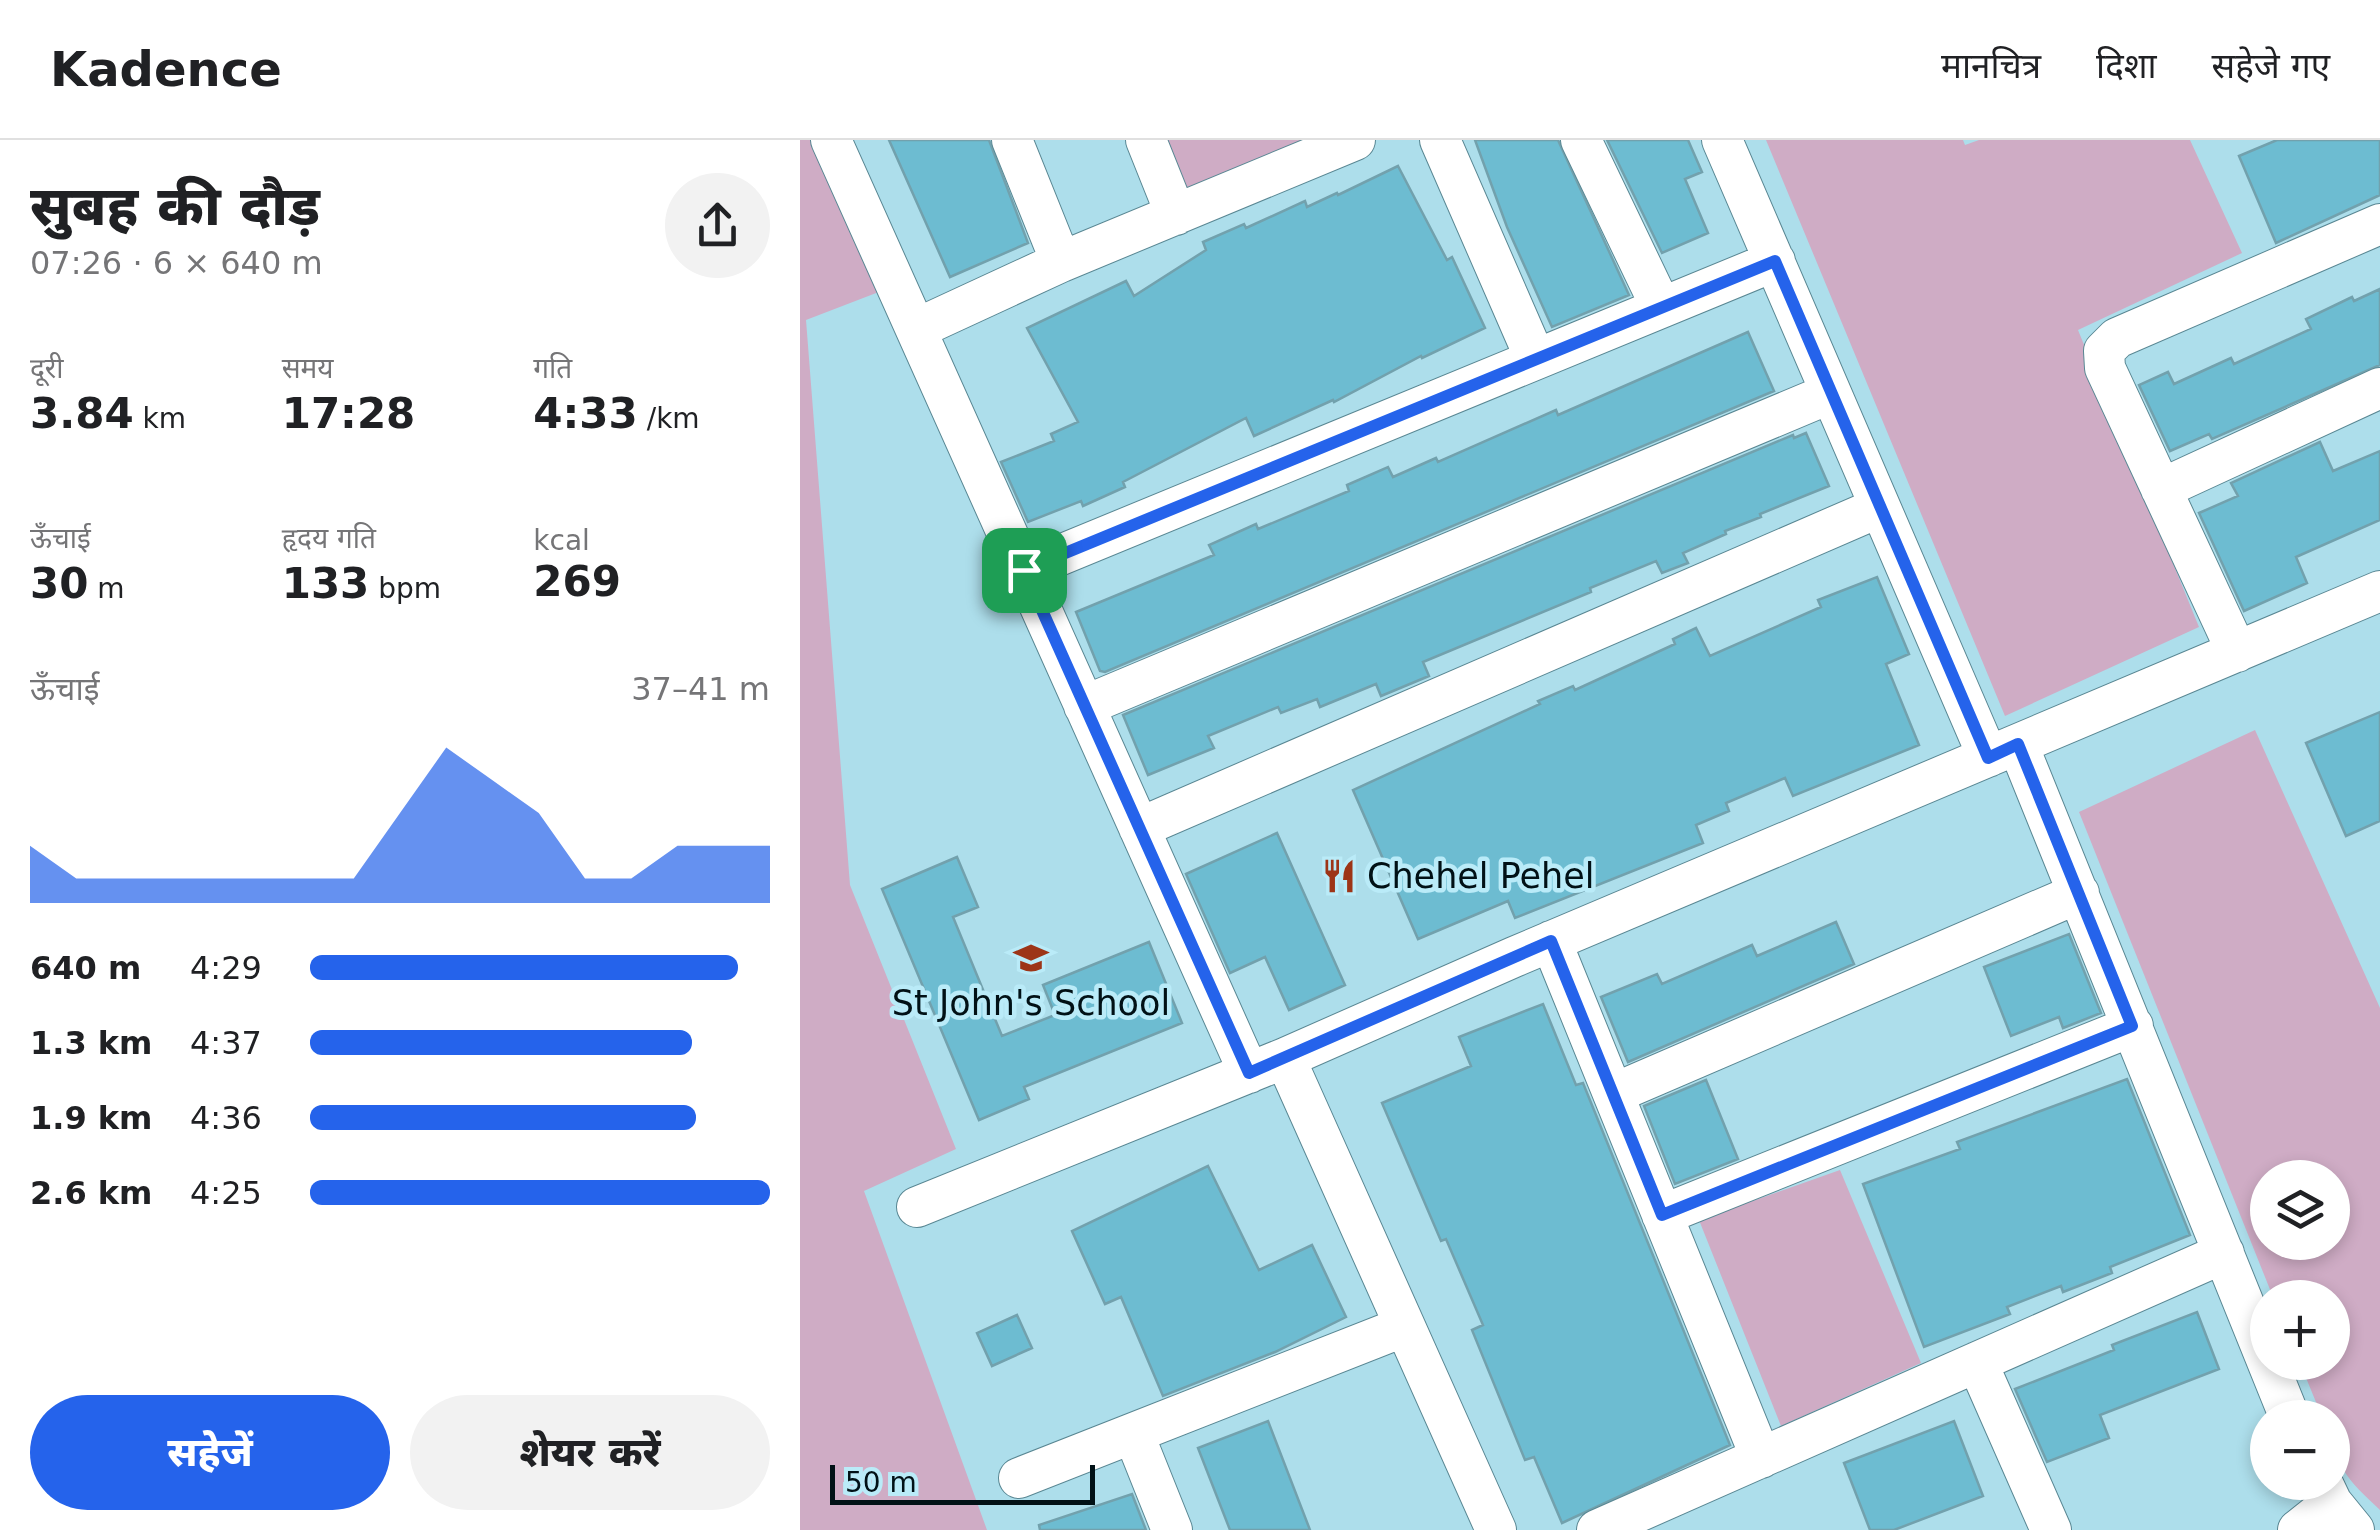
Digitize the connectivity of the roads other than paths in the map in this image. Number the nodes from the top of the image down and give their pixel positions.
1 (831, 140) edge
2 (1012, 140) edge
3 (1146, 140) edge
4 (1355, 140) edge
5 (1440, 140) edge
6 (1581, 140) edge
7 (1722, 140) edge
8 (1176, 215) junction
9 (2380, 224) edge
10 (1775, 261) junction
11 (1061, 262) junction
12 (1660, 307) junction
13 (916, 329) junction
14 (1535, 358) junction
15 (2380, 388) edge
16 (1831, 394) junction
17 (2160, 489) junction
18 (1880, 507) junction
19 (1024, 570) junction
20 (2380, 591) edge
21 (2237, 652) junction
22 (1084, 706) junction
23 (2003, 751) junction
24 (1139, 828) junction
25 (2078, 893) junction
26 (1551, 941) junction
27 (2132, 1026) junction
28 (1267, 1066) junction
29 (1615, 1094) junction
30 (918, 1207) dead end
31 (1662, 1215) junction
32 (2224, 1252) junction
33 (1403, 1326) junction
34 (1977, 1362) junction
35 (2283, 1400) edge
36 (1134, 1435) junction
37 (1761, 1458) junction
38 (1018, 1478) dead end
39 (2336, 1505) edge
40 (1172, 1530) edge
41 (1496, 1530) edge
42 (1598, 1530) edge
43 (2052, 1530) edge
44 (2298, 1530) edge

1 - 13 street
2 - 11 street
3 - 8 street
4 - 8 street
5 - 14 street
6 - 12 street
7 - 10 street
8 - 11 street
9 - 17 street
10 - 12 street
10 - 16 street
11 - 13 street
12 - 14 street
13 - 19 street
14 - 19 street
15 - 17 street
16 - 18 street
16 - 22 street
17 - 21 street
18 - 23 street
18 - 24 street
19 - 22 street
20 - 21 street
21 - 23 street
22 - 24 street
23 - 25 street
23 - 26 street
24 - 28 street
25 - 27 street
25 - 29 street
26 - 28 street
26 - 29 street
27 - 31 street
27 - 32 street
28 - 30 street
28 - 33 street
29 - 31 street
31 - 37 street
32 - 34 street
32 - 35 street
33 - 36 street
33 - 41 street
34 - 37 street
34 - 43 street
36 - 38 street
36 - 40 street
37 - 42 street
39 - 44 street

